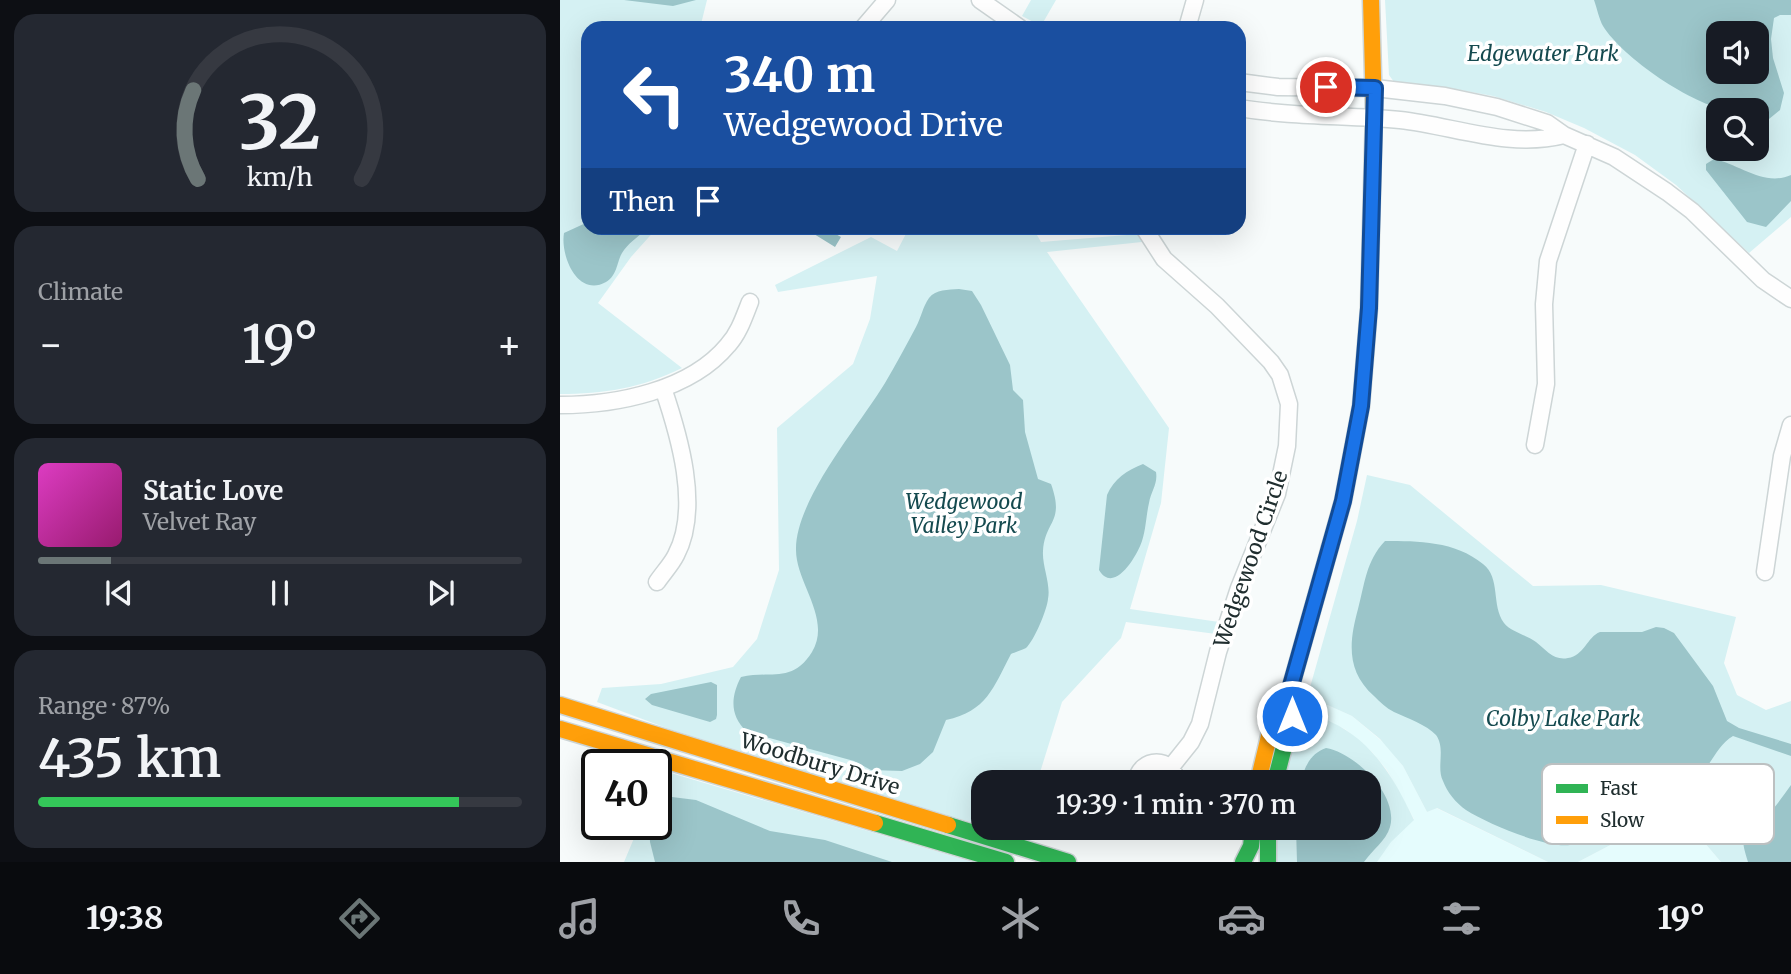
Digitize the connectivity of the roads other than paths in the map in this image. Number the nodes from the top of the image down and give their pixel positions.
1 (887, 0) edge
2 (980, 0) edge
3 (1195, 0) edge
4 (1371, 0) edge
5 (869, 21) edge
6 (1010, 21) edge
7 (1189, 21) edge
8 (1246, 83) edge
9 (1375, 88) junction
10 (1246, 109) edge
11 (1374, 120) junction
12 (1564, 135) junction
13 (1587, 144) junction
14 (1149, 235) edge
15 (1791, 299) edge
16 (750, 302) dead end
17 (663, 388) junction
18 (560, 405) edge
19 (1791, 425) edge
20 (1535, 445) dead end
21 (1765, 572) dead end
22 (657, 582) dead end
23 (1287, 700) junction
24 (560, 705) edge
25 (560, 729) edge
26 (1140, 770) edge
27 (1170, 770) edge
28 (1177, 770) edge
29 (1261, 770) edge
30 (1278, 770) edge
31 (1252, 840) edge
32 (1268, 840) edge
33 (1006, 862) edge
34 (1068, 862) edge
35 (1243, 862) edge
36 (1268, 862) edge

1 - 5 street
2 - 6 street
3 - 7 street
4 - 9 main road
8 - 9 street
9 - 11 main road
9 - 12 street
10 - 11 street
11 - 12 street
11 - 23 main road
12 - 13 street
13 - 15 street
13 - 20 street
14 - 28 street, Wedgewood Circle
16 - 17 street
17 - 18 street
17 - 22 street
19 - 21 street
23 - 29 main road
23 - 30 main road
24 - 34 main road, Woodbury Drive
25 - 33 main road, Woodbury Drive
26 - 27 street, Wedgewood Circle
31 - 35 main road
32 - 36 main road

